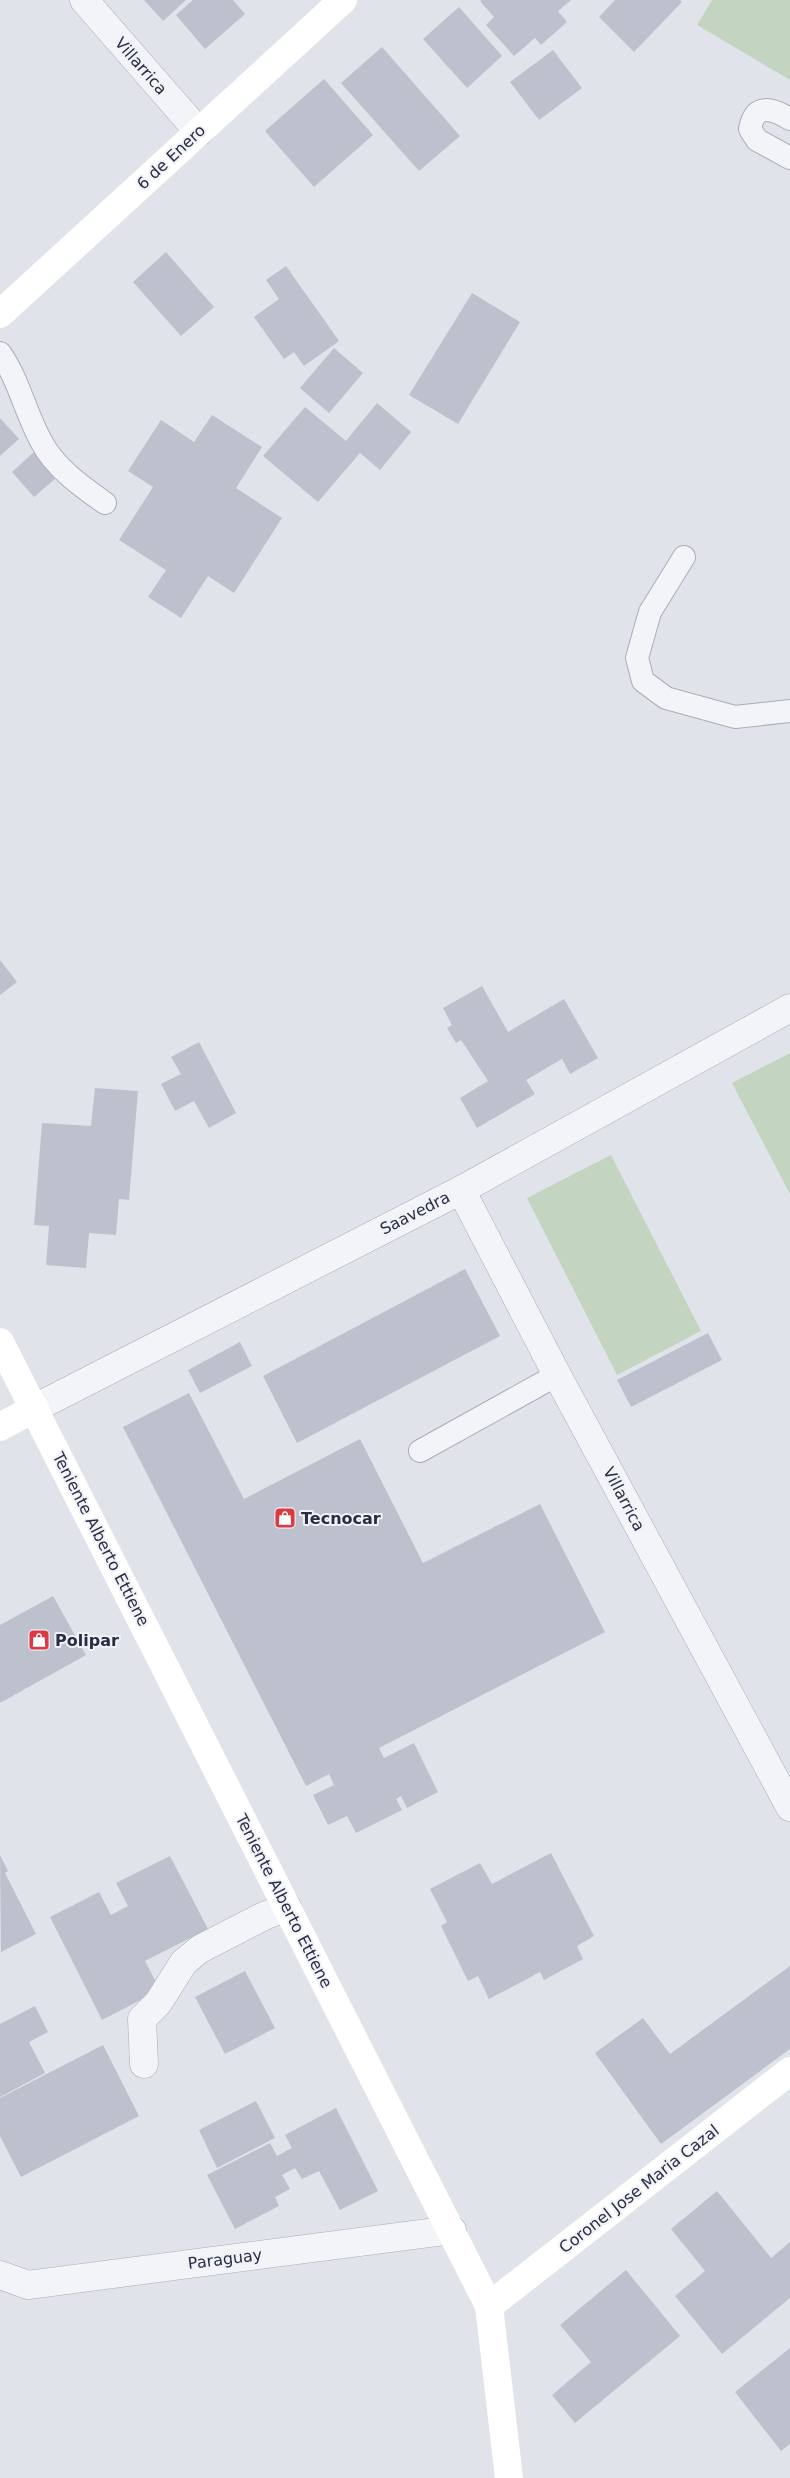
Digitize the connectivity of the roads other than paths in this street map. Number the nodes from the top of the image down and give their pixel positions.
1 (84, 0) edge
2 (343, 0) edge
3 (790, 119) edge
4 (199, 132) junction
5 (790, 158) edge
6 (0, 314) edge
7 (0, 353) edge
8 (104, 503) dead end
9 (684, 557) dead end
10 (790, 711) edge
11 (790, 1008) edge
12 (461, 1190) junction
13 (0, 1342) edge
14 (557, 1375) junction
15 (35, 1408) junction
16 (0, 1428) edge
17 (420, 1451) dead end
18 (790, 1806) edge
19 (287, 1907) junction
20 (144, 2064) dead end
21 (790, 2071) edge
22 (452, 2230) junction
23 (0, 2275) edge
24 (489, 2306) junction
25 (509, 2478) edge

1 - 4 street, Villarrica
2 - 4 main road, 6 de Enero
3 - 5 lane
4 - 6 main road, 6 de Enero
7 - 8 lane
9 - 10 lane
11 - 12 street, Saavedra
12 - 14 street, Villarrica
12 - 15 street, Saavedra
13 - 15 main road, Teniente Alberto Ettiene
14 - 17 lane
14 - 18 street, Villarrica
15 - 16 main road
15 - 19 main road, Teniente Alberto Ettiene
19 - 20 street
19 - 22 main road, Teniente Alberto Ettiene
21 - 24 main road, Coronel Jose Maria Cazal
22 - 23 street, Paraguay
22 - 24 main road, Teniente Alberto Ettiene
24 - 25 main road, Teniente Alberto Ettiene

